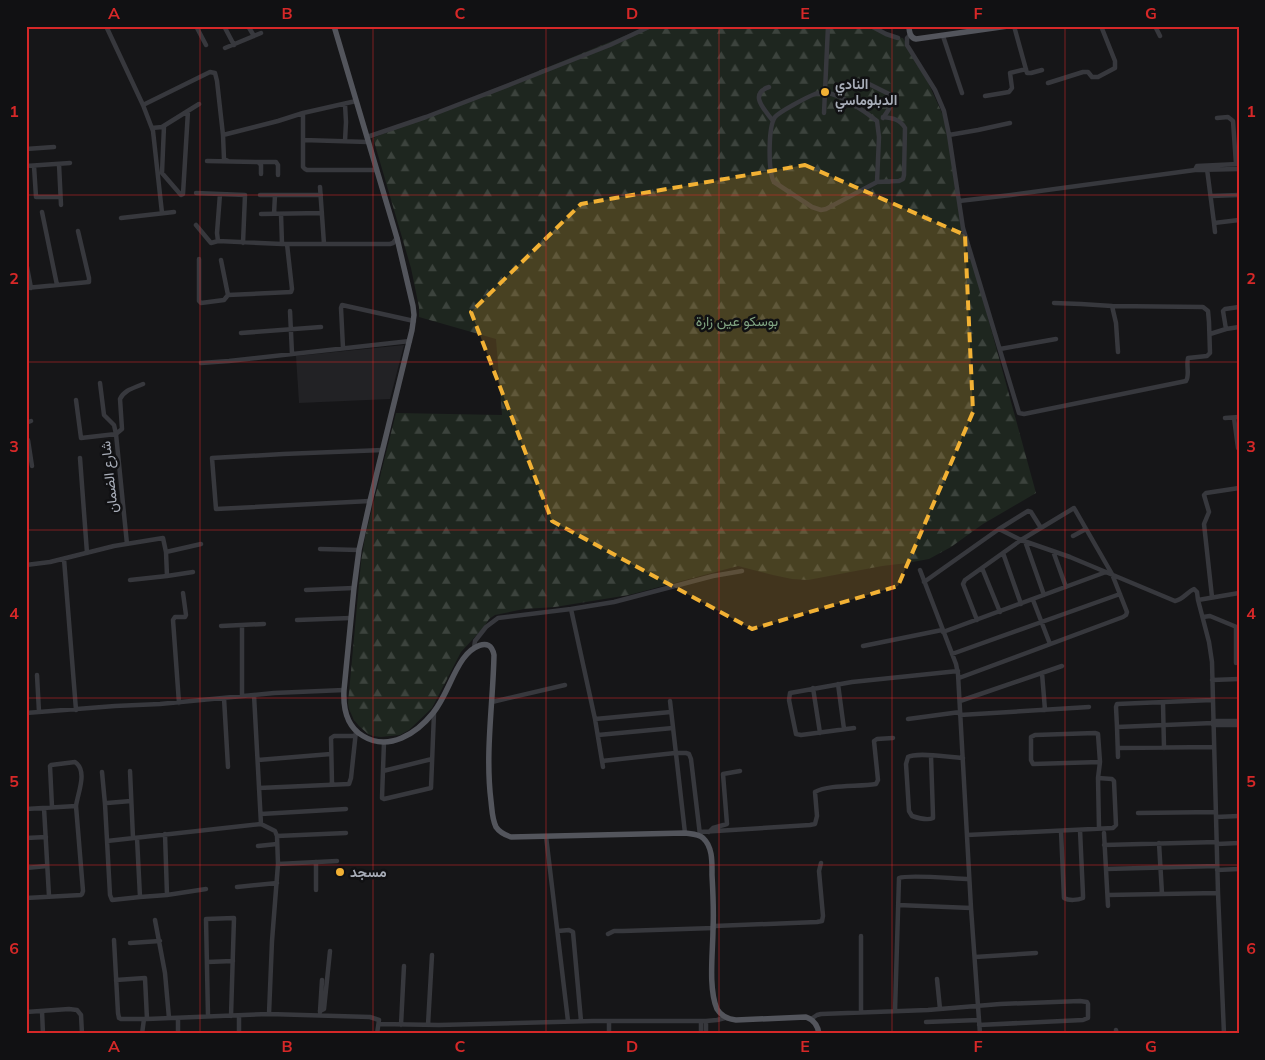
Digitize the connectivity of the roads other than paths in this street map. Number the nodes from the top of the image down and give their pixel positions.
1 (106, 26) edge
2 (196, 26) edge
3 (224, 26) edge
4 (248, 26) edge
5 (334, 26) edge
6 (651, 26) edge
7 (828, 26) edge
8 (871, 26) edge
9 (910, 26) edge
10 (1008, 26) edge
11 (1014, 26) edge
12 (1101, 26) edge
13 (1155, 26) edge
14 (997, 27) edge
15 (261, 33) dead end
16 (910, 35) junction
17 (254, 36) junction
18 (943, 36) junction
19 (1160, 36) dead end
20 (898, 38) dead end
21 (206, 44) dead end
22 (234, 44) junction
23 (225, 48) dead end
24 (1026, 69) junction
25 (1042, 70) dead end
26 (1048, 83) dead end
27 (869, 84) dead end
28 (770, 87) dead end
29 (825, 93) junction
30 (962, 94) dead end
31 (985, 96) dead end
32 (356, 101) junction
33 (199, 104) dead end
34 (345, 104) junction
35 (143, 105) junction
36 (188, 111) junction
37 (824, 112) dead end
38 (303, 113) junction
39 (883, 117) junction
40 (1217, 118) dead end
41 (773, 121) junction
42 (877, 121) junction
43 (1010, 123) dead end
44 (164, 126) junction
45 (152, 128) junction
46 (223, 135) junction
47 (949, 135) junction
48 (303, 140) junction
49 (367, 140) junction
50 (345, 141) junction
51 (54, 147) dead end
52 (26, 149) edge
53 (207, 161) dead end
54 (228, 161) junction
55 (70, 162) dead end
56 (258, 162) junction
57 (59, 164) junction
58 (26, 166) edge
59 (34, 166) junction
60 (1238, 166) edge
61 (1207, 169) junction
62 (376, 170) junction
63 (1194, 170) junction
64 (261, 174) dead end
65 (278, 175) dead end
66 (877, 182) junction
67 (320, 186) dead end
68 (196, 194) dead end
69 (220, 194) junction
70 (260, 195) dead end
71 (274, 195) junction
72 (321, 195) junction
73 (1239, 195) edge
74 (60, 196) junction
75 (1211, 196) junction
76 (959, 201) junction
77 (61, 206) dead end
78 (42, 212) dead end
79 (174, 212) dead end
80 (162, 213) junction
81 (322, 213) junction
82 (261, 214) dead end
83 (274, 214) junction
84 (281, 214) junction
85 (121, 218) dead end
86 (1239, 220) edge
87 (1214, 222) junction
88 (196, 225) dead end
89 (78, 231) dead end
90 (1215, 232) dead end
91 (397, 238) junction
92 (218, 241) junction
93 (243, 243) junction
94 (285, 244) junction
95 (324, 244) junction
96 (199, 259) dead end
97 (221, 260) dead end
98 (26, 262) edge
99 (57, 285) junction
100 (29, 288) edge
101 (228, 295) junction
102 (1054, 303) dead end
103 (1112, 306) junction
104 (1239, 307) edge
105 (290, 311) dead end
106 (414, 321) junction
107 (321, 327) dead end
108 (1239, 327) edge
109 (291, 329) junction
110 (1226, 329) junction
111 (241, 333) dead end
112 (1210, 334) junction
113 (1056, 340) dead end
114 (410, 341) junction
115 (344, 348) junction
116 (1000, 349) junction
117 (1118, 352) dead end
118 (292, 354) junction
119 (201, 364) dead end
120 (100, 383) dead end
121 (143, 384) dead end
122 (76, 400) dead end
123 (1236, 417) edge
124 (1225, 418) dead end
125 (116, 434) junction
126 (1238, 439) edge
127 (28, 440) dead end
128 (1238, 448) dead end
129 (383, 450) junction
130 (28, 453) edge
131 (80, 458) dead end
132 (32, 466) dead end
133 (1239, 488) edge
134 (370, 501) junction
135 (1041, 528) junction
136 (999, 529) junction
137 (1086, 529) junction
138 (1073, 536) dead end
139 (1023, 541) junction
140 (127, 544) junction
141 (201, 544) dead end
142 (320, 549) dead end
143 (359, 550) junction
144 (1053, 551) junction
145 (166, 552) junction
146 (88, 553) junction
147 (1003, 553) junction
148 (64, 559) junction
149 (26, 565) edge
150 (982, 568) junction
151 (920, 570) dead end
152 (742, 571) dead end
153 (193, 572) dead end
154 (1106, 572) junction
155 (1112, 574) junction
156 (167, 576) junction
157 (130, 580) dead end
158 (924, 582) junction
159 (1066, 587) junction
160 (354, 588) junction
161 (306, 590) dead end
162 (183, 593) dead end
163 (1239, 593) edge
164 (1120, 594) junction
165 (1044, 595) junction
166 (1212, 597) junction
167 (1033, 600) junction
168 (1198, 600) junction
169 (1021, 604) junction
170 (571, 609) junction
171 (1000, 612) junction
172 (1203, 617) junction
173 (351, 618) junction
174 (297, 620) dead end
175 (977, 620) junction
176 (1042, 622) junction
177 (264, 624) dead end
178 (242, 625) junction
179 (221, 626) dead end
180 (1237, 628) edge
181 (943, 631) junction
182 (1050, 644) junction
183 (863, 646) dead end
184 (474, 648) junction
185 (952, 654) junction
186 (1236, 663) dead end
187 (1062, 666) dead end
188 (958, 671) junction
189 (1042, 672) junction
190 (37, 676) dead end
191 (959, 678) junction
192 (1239, 679) edge
193 (1212, 680) junction
194 (838, 684) junction
195 (565, 685) dead end
196 (814, 688) junction
197 (344, 690) junction
198 (254, 695) junction
199 (242, 696) junction
200 (224, 698) junction
201 (1212, 700) junction
202 (670, 701) dead end
203 (960, 701) junction
204 (179, 702) junction
205 (492, 702) junction
206 (1163, 703) junction
207 (1089, 707) dead end
208 (76, 710) junction
209 (1045, 710) junction
210 (39, 712) junction
211 (671, 712) junction
212 (26, 713) edge
213 (434, 713) junction
214 (960, 714) junction
215 (908, 719) dead end
216 (595, 720) junction
217 (1239, 721) edge
218 (1213, 723) junction
219 (1164, 725) junction
220 (1239, 725) edge
221 (1117, 727) junction
222 (672, 728) junction
223 (854, 728) dead end
224 (844, 729) junction
225 (820, 732) junction
226 (356, 733) junction
227 (598, 735) junction
228 (893, 738) dead end
229 (384, 742) junction
230 (1214, 746) junction
231 (1118, 748) junction
232 (1164, 748) junction
233 (675, 753) junction
234 (331, 754) junction
235 (931, 756) junction
236 (1118, 757) dead end
237 (963, 758) junction
238 (258, 760) junction
239 (432, 760) junction
240 (602, 761) junction
241 (1100, 762) junction
242 (228, 767) dead end
243 (603, 767) dead end
244 (130, 771) dead end
245 (383, 771) junction
246 (740, 771) dead end
247 (102, 772) dead end
248 (1098, 778) junction
249 (332, 784) junction
250 (259, 788) junction
251 (131, 801) junction
252 (105, 804) junction
253 (76, 806) junction
254 (52, 807) junction
255 (44, 808) junction
256 (26, 809) edge
257 (346, 809) dead end
258 (261, 814) junction
259 (1138, 814) dead end
260 (1216, 815) junction
261 (1239, 816) edge
262 (261, 824) junction
263 (1099, 828) junction
264 (1080, 830) junction
265 (1061, 831) junction
266 (709, 832) junction
267 (346, 833) dead end
268 (685, 833) junction
269 (1104, 833) dead end
270 (165, 834) junction
271 (967, 835) junction
272 (277, 836) junction
273 (546, 836) junction
274 (701, 836) junction
275 (46, 837) junction
276 (26, 838) edge
277 (135, 838) junction
278 (107, 841) junction
279 (1239, 842) edge
280 (1159, 843) junction
281 (1217, 843) junction
282 (277, 844) junction
283 (1104, 845) junction
284 (258, 846) dead end
285 (337, 861) dead end
286 (316, 862) junction
287 (821, 863) dead end
288 (278, 864) junction
289 (48, 866) junction
290 (26, 868) edge
291 (1160, 868) junction
292 (1217, 868) junction
293 (1106, 869) junction
294 (1239, 869) edge
295 (969, 879) junction
296 (277, 883) junction
297 (237, 887) dead end
298 (206, 889) dead end
299 (316, 890) dead end
300 (1218, 893) junction
301 (1162, 894) junction
302 (167, 895) junction
303 (1108, 895) junction
304 (49, 896) junction
305 (26, 898) edge
306 (140, 898) junction
307 (898, 905) junction
308 (1108, 906) dead end
309 (971, 908) junction
310 (155, 920) dead end
311 (714, 927) junction
312 (558, 931) junction
313 (608, 934) dead end
314 (861, 936) dead end
315 (114, 940) dead end
316 (160, 941) junction
317 (130, 943) dead end
318 (330, 951) dead end
319 (1036, 954) dead end
320 (432, 955) dead end
321 (975, 957) junction
322 (233, 961) junction
323 (207, 962) junction
324 (404, 966) dead end
325 (937, 979) dead end
326 (116, 980) junction
327 (322, 980) dead end
328 (978, 1006) junction
329 (940, 1009) junction
330 (42, 1011) junction
331 (895, 1011) junction
332 (26, 1012) edge
333 (861, 1012) junction
334 (320, 1013) junction
335 (269, 1014) junction
336 (208, 1016) junction
337 (232, 1016) junction
338 (239, 1016) junction
339 (169, 1018) junction
340 (178, 1018) junction
341 (725, 1018) junction
342 (146, 1019) junction
343 (811, 1019) junction
344 (568, 1021) junction
345 (580, 1021) junction
346 (608, 1021) junction
347 (703, 1021) junction
348 (926, 1022) dead end
349 (979, 1022) junction
350 (379, 1024) junction
351 (401, 1025) junction
352 (428, 1025) junction
353 (43, 1034) edge
354 (82, 1034) edge
355 (142, 1034) edge
356 (178, 1034) edge
357 (239, 1034) edge
358 (377, 1034) edge
359 (609, 1034) edge
360 (701, 1034) edge
361 (706, 1034) edge
362 (819, 1034) edge
363 (980, 1034) edge
364 (1224, 1034) edge
365 (1235, 1034) edge
366 (1239, 1034) edge

1 - 35 street
2 - 21 street
3 - 22 street
4 - 17 street
5 - 32 main road
6 - 49 street
7 - 29 street
8 - 20 street
9 - 16 main road
10 - 14 main road
11 - 24 street
12 - 26 street
13 - 19 street
14 - 18 main road
15 - 17 street
16 - 18 main road
16 - 47 street
17 - 22 street
18 - 30 street
22 - 23 street
24 - 25 street
24 - 31 street
27 - 39 street
28 - 41 street
29 - 37 street
29 - 41 street
29 - 42 street
32 - 34 street
32 - 49 main road
33 - 36 street
34 - 38 street
34 - 50 street
35 - 45 street
35 - 46 street
36 - 44 street
36 - 44 street
38 - 46 street
38 - 48 street
39 - 42 street
39 - 66 street
40 - 60 street
41 - 66 street
42 - 66 street
43 - 47 street
44 - 45 street
45 - 80 street
46 - 54 street
47 - 76 street
48 - 50 street
48 - 62 street
49 - 50 street
49 - 62 main road
51 - 52 street
53 - 54 street
54 - 56 street
55 - 57 street
56 - 64 street
56 - 65 street
57 - 59 street
57 - 74 street
58 - 59 street
59 - 74 street
60 - 61 street
60 - 63 street
61 - 63 street
61 - 75 street
62 - 91 main road
63 - 76 street
67 - 72 street
68 - 69 street
69 - 92 street
69 - 93 street
70 - 71 street
71 - 72 street
71 - 83 street
72 - 81 street
73 - 75 street
74 - 77 street
75 - 87 street
76 - 116 street
78 - 99 street
79 - 80 street
80 - 85 street
81 - 84 street
81 - 95 street
82 - 83 street
83 - 84 street
84 - 94 street
86 - 87 street
87 - 90 street
88 - 92 street
89 - 99 street
91 - 95 street
91 - 106 main road
92 - 93 street
93 - 94 street
94 - 95 street
94 - 101 street
96 - 101 street
97 - 101 street
98 - 100 street
99 - 100 street
102 - 103 street
103 - 112 street
103 - 117 street
104 - 110 street
105 - 109 street
106 - 114 main road
106 - 115 street
107 - 109 street
108 - 110 street
109 - 111 street
109 - 118 street
110 - 112 street
112 - 116 street
113 - 116 street
114 - 115 street
114 - 129 main road
115 - 118 street
118 - 119 street
120 - 125 street, شارع الضمان
121 - 125 street
122 - 125 street
123 - 124 street
123 - 126 street
125 - 140 street, شارع الضمان
126 - 128 street
127 - 130 street
129 - 134 main road
129 - 134 street
130 - 132 street
131 - 146 street
133 - 166 street
134 - 143 main road
135 - 136 street
135 - 137 street
135 - 139 street
136 - 139 street
136 - 158 street
137 - 138 street
137 - 155 street
139 - 144 street
139 - 147 street
139 - 165 street
140 - 145 street
140 - 146 street
141 - 145 street
142 - 143 street
143 - 160 main road
144 - 154 street
144 - 159 street
145 - 156 street
146 - 148 street
147 - 150 street
147 - 169 street
148 - 149 street
148 - 208 street
150 - 171 street
150 - 175 street
151 - 158 street
152 - 170 street
153 - 156 street
154 - 155 street
154 - 159 street
155 - 164 street
155 - 168 street
156 - 157 street
158 - 181 street
159 - 165 street
160 - 161 street
160 - 173 main road
162 - 204 street
163 - 166 street
164 - 176 street
164 - 182 street
165 - 167 street
166 - 168 street
167 - 169 street
167 - 176 street
168 - 172 street
169 - 171 street
170 - 184 street
170 - 216 street
171 - 175 street
172 - 180 street
172 - 193 street
173 - 174 street
173 - 197 main road
175 - 181 street
176 - 182 street
176 - 185 street
177 - 178 street
178 - 179 street
178 - 199 street
180 - 186 street
181 - 183 street
181 - 185 street
182 - 191 street
184 - 205 main road
184 - 213 main road
185 - 188 street
187 - 189 street
188 - 191 street
188 - 194 street
189 - 203 street
189 - 209 street
190 - 210 street
191 - 203 street
192 - 193 street
193 - 201 street
194 - 196 street
194 - 224 street
195 - 205 street
196 - 225 street
196 - 225 street
197 - 198 street
197 - 226 main road
198 - 199 street
198 - 238 street
199 - 200 street
200 - 204 street
200 - 242 street
201 - 206 street
201 - 218 street
202 - 211 street
203 - 214 street
204 - 208 street
205 - 273 main road
206 - 219 street
206 - 221 street
207 - 209 street
208 - 210 street
209 - 214 street
210 - 212 street
211 - 216 street
211 - 222 street
213 - 229 main road
213 - 239 street
214 - 215 street
214 - 237 street
216 - 227 street
217 - 218 street
218 - 219 street
218 - 220 street
218 - 230 street
219 - 221 street
219 - 232 street
221 - 231 street
222 - 227 street
222 - 233 street
223 - 224 street
224 - 225 street
226 - 229 main road
226 - 234 street
226 - 249 street
227 - 240 street
228 - 266 street
229 - 245 street
230 - 232 street
230 - 260 street
231 - 232 street
231 - 236 street
233 - 240 street
233 - 268 street
233 - 274 street
234 - 238 street
234 - 249 street
235 - 235 street
235 - 237 street
237 - 271 street
238 - 250 street
239 - 245 street
239 - 245 street
240 - 243 street
241 - 241 street
241 - 248 street
244 - 251 street
246 - 266 street
247 - 252 street
248 - 263 street
248 - 263 street
249 - 250 street
250 - 258 street
251 - 252 street
251 - 277 street
252 - 278 street
253 - 254 street
253 - 254 street
253 - 304 street
254 - 255 street
255 - 256 street
255 - 275 street
257 - 258 street
258 - 262 street
259 - 260 street
260 - 261 street
260 - 281 street
262 - 270 street
262 - 272 street
263 - 264 street
264 - 265 street
264 - 265 street
265 - 271 street
266 - 274 street
267 - 272 street
268 - 273 main road
268 - 274 main road
269 - 283 street
270 - 277 street
270 - 302 street
271 - 295 street
272 - 282 street
273 - 312 street
274 - 311 main road
275 - 276 street
275 - 289 street
277 - 278 street
277 - 306 street
278 - 306 street
279 - 281 street
280 - 281 street
280 - 283 street
280 - 291 street
281 - 292 street
282 - 284 street
282 - 288 street
283 - 293 street
285 - 286 street
286 - 288 street
286 - 299 street
287 - 311 street
288 - 296 street
289 - 290 street
289 - 304 street
291 - 292 street
291 - 293 street
291 - 301 street
292 - 294 street
292 - 300 street
293 - 303 street
295 - 307 street
295 - 309 street
296 - 297 street
296 - 335 street
298 - 302 street
300 - 301 street
300 - 364 street
301 - 303 street
302 - 306 street
303 - 308 street
304 - 305 street
307 - 309 street
307 - 331 street
309 - 321 street
310 - 316 street
311 - 313 street
311 - 341 main road
312 - 344 street
312 - 345 street
314 - 333 street
315 - 326 street
316 - 317 street
316 - 339 street
318 - 334 street
319 - 321 street
320 - 352 street
321 - 328 street
322 - 323 street
322 - 323 street
322 - 337 street
323 - 336 street
324 - 351 street
325 - 329 street
326 - 342 street
326 - 342 street
327 - 334 street
328 - 329 street
328 - 349 street
328 - 349 street
329 - 331 street
330 - 332 street
330 - 353 street
330 - 354 street
331 - 333 street
333 - 343 street
334 - 335 street
334 - 350 street
335 - 338 street
336 - 337 street
336 - 340 street
337 - 338 street
338 - 357 street
339 - 340 street
339 - 342 street
340 - 356 street
341 - 343 main road
341 - 347 street
342 - 355 street
343 - 362 main road
344 - 345 street
344 - 352 street
345 - 346 street
346 - 347 street
346 - 359 street
347 - 360 street
347 - 361 street
348 - 349 street
349 - 363 street
350 - 351 street
350 - 358 street
351 - 352 street
365 - 366 street

